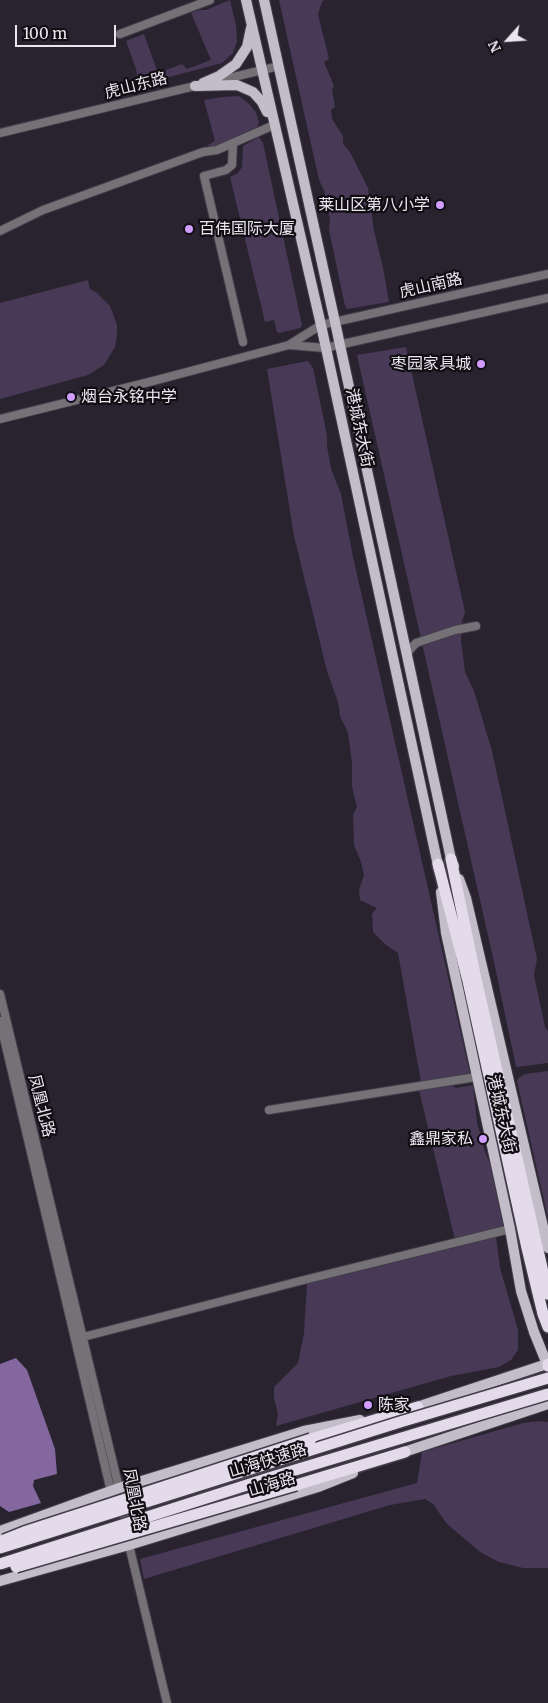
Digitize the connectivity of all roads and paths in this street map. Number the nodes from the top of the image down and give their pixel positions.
1 (210, 0) edge
2 (246, 0) edge
3 (264, 0) edge
4 (252, 22) junction
5 (120, 34) dead end
6 (279, 66) junction
7 (262, 71) junction
8 (195, 86) junction
9 (275, 128) junction
10 (0, 133) edge
11 (234, 143) junction
12 (0, 231) edge
13 (548, 274) edge
14 (548, 298) edge
15 (335, 322) junction
16 (321, 325) junction
17 (243, 342) dead end
18 (339, 344) junction
19 (288, 345) junction
20 (325, 348) junction
21 (0, 419) edge
22 (476, 626) dead end
23 (407, 653) junction
24 (451, 859) junction
25 (438, 864) junction
26 (0, 994) edge
27 (0, 1021) edge
28 (476, 1077) junction
29 (269, 1110) dead end
30 (502, 1118) junction
31 (510, 1229) junction
32 (547, 1241) edge
33 (548, 1294) edge
34 (548, 1327) edge
35 (83, 1337) junction
36 (548, 1365) edge
37 (548, 1378) edge
38 (548, 1394) edge
39 (548, 1404) edge
40 (418, 1407) junction
41 (406, 1452) junction
42 (115, 1489) junction
43 (0, 1530) edge
44 (0, 1542) edge
45 (129, 1545) junction
46 (0, 1548) edge
47 (0, 1564) edge
48 (0, 1572) edge
49 (0, 1581) edge
50 (155, 1653) junction
51 (163, 1703) edge
52 (167, 1703) edge

1 - 5 street
2 - 4 main road, 港城东大街
3 - 6 main road, 港城东大街
4 - 7 main road, 港城东大街
4 - 8 main road
6 - 7 street, 虎山东路
6 - 15 main road, 港城东大街
7 - 8 street, 虎山东路
7 - 9 main road, 港城东大街
8 - 9 main road
8 - 10 street, 虎山东路
9 - 11 street
9 - 16 main road, 港城东大街
11 - 12 street
11 - 17 street
13 - 15 street, 虎山南路
14 - 18 street
15 - 16 street, 虎山南路
15 - 18 main road, 港城东大街
16 - 19 street, 虎山南路
16 - 20 main road, 港城东大街
18 - 20 street
18 - 23 main road, 港城东大街
19 - 20 street
19 - 21 street
20 - 25 main road, 港城东大街
22 - 23 street
23 - 24 main road, 港城东大街
24 - 30 highway, 港城东大街
24 - 32 main road, 港城东大街
25 - 28 main road, 港城东大街
25 - 30 highway, 港城东大街
26 - 35 street, 凤凰北路
27 - 42 street, 凤凰北路
28 - 29 street
28 - 31 main road, 港城东大街
30 - 33 highway, 港城东大街
30 - 34 highway, 港城东大街
31 - 35 street
31 - 36 main road, 港城东大街
35 - 42 street, 凤凰北路
36 - 40 main road
37 - 46 highway, 山海快速路, bridge
38 - 47 highway, 山海快速路, bridge
39 - 41 main road, 山海路
40 - 42 main road
40 - 44 highway, bridge
41 - 45 main road, 山海路
41 - 48 highway, bridge
42 - 43 main road
42 - 45 street, 凤凰北路
45 - 49 main road, 山海路
45 - 50 street, 凤凰北路
50 - 51 street
50 - 52 street

